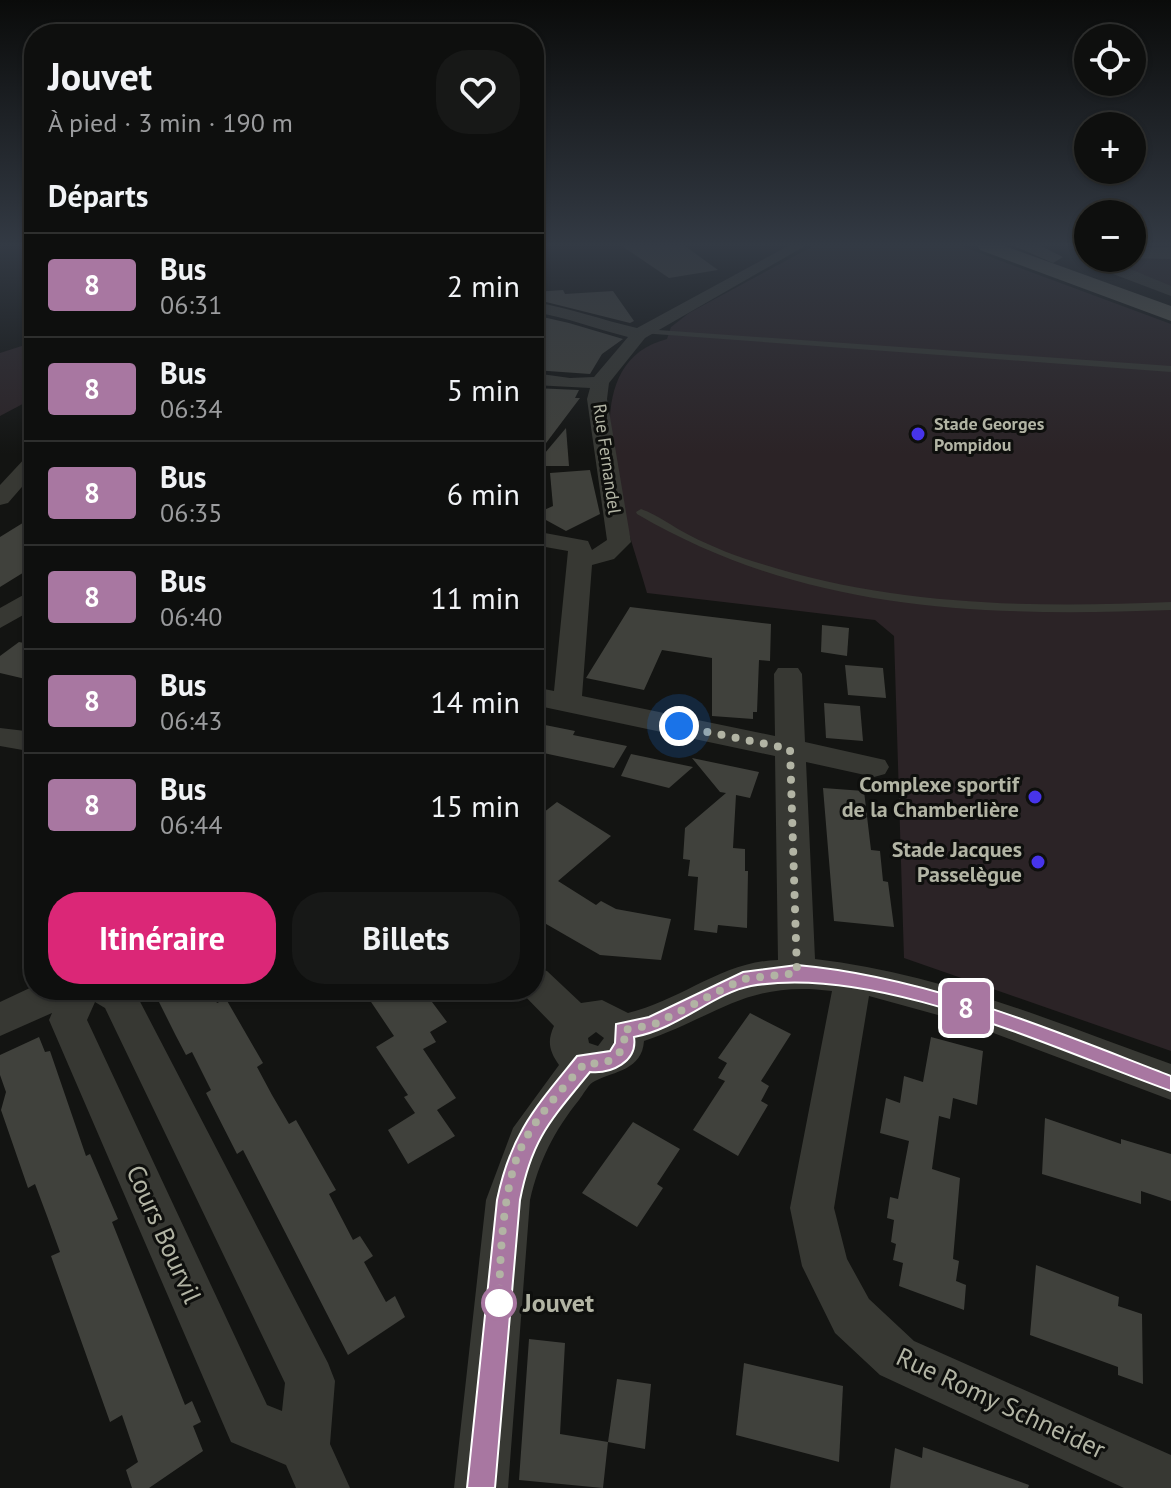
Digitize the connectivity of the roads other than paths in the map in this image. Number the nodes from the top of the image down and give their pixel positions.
1 (577, 315) edge
2 (673, 315) edge
3 (642, 333) junction
4 (1171, 369) edge
5 (544, 380) edge
6 (600, 382) junction
7 (24, 471) edge
8 (0, 498) edge
9 (641, 512) dead end
10 (544, 540) edge
11 (580, 560) junction
12 (24, 604) edge
13 (1171, 606) edge
14 (0, 620) edge
15 (788, 674) dead end
16 (544, 698) edge
17 (567, 702) junction
18 (0, 737) edge
19 (24, 741) edge
20 (24, 744) edge
21 (0, 748) edge
22 (790, 749) junction
23 (874, 767) dead end
24 (797, 973) junction
25 (853, 978) junction
26 (544, 995) edge
27 (42, 1000) edge
28 (77, 1000) edge
29 (120, 1000) edge
30 (0, 1020) edge
31 (580, 1042) junction
32 (1171, 1082) edge
33 (314, 1467) edge
34 (1171, 1482) edge
35 (481, 1488) edge

1 - 3 street
2 - 3 street
3 - 4 lane
3 - 6 street
5 - 6 street
6 - 11 street, Rue Fernandel
7 - 8 street
9 - 13 lane
10 - 11 street
11 - 17 street
12 - 14 street
15 - 22 street
16 - 17 street
17 - 22 street
18 - 19 street
20 - 21 street
22 - 23 street
22 - 24 street
24 - 25 street
24 - 31 street
25 - 32 street
25 - 34 street, Rue Romy Schneider
26 - 31 street
27 - 30 street
28 - 33 street, Cours Bourvil
29 - 33 street, Cours Bourvil
31 - 35 street

